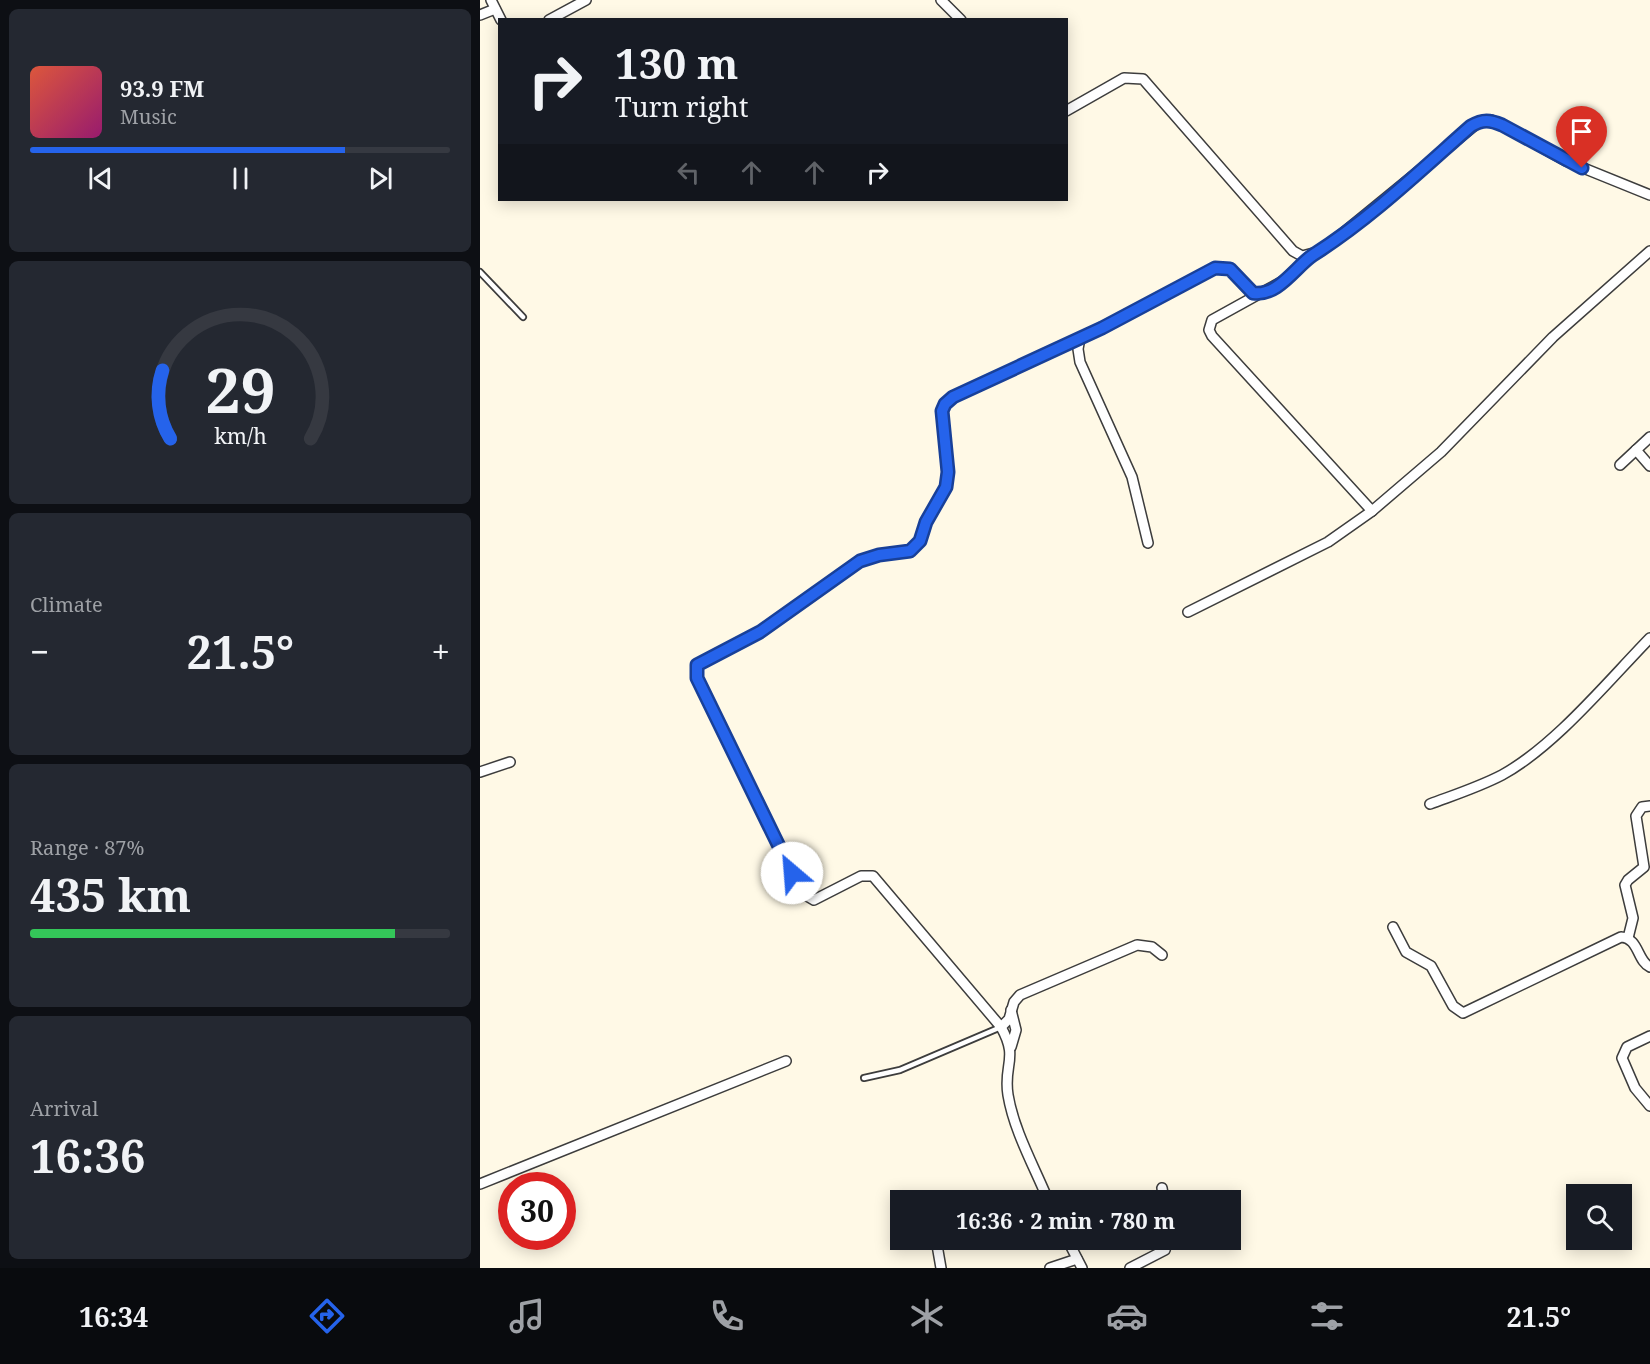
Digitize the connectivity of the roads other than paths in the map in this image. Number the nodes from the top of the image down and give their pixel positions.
1 (586, 0) edge
2 (940, 0) edge
3 (493, 5) edge
4 (480, 15) edge
5 (553, 18) edge
6 (959, 18) edge
7 (1068, 110) edge
8 (1650, 195) edge
9 (1650, 251) edge
10 (1312, 255) junction
11 (480, 272) edge
12 (1258, 294) junction
13 (523, 316) dead end
14 (1080, 338) junction
15 (1650, 437) edge
16 (1636, 450) junction
17 (1620, 465) dead end
18 (1650, 466) edge
19 (1372, 511) junction
20 (1148, 543) dead end
21 (1188, 612) dead end
22 (1650, 638) edge
23 (510, 762) dead end
24 (480, 772) edge
25 (1430, 804) dead end
26 (1650, 806) edge
27 (1393, 927) dead end
28 (1628, 938) junction
29 (1162, 956) dead end
30 (1650, 967) edge
31 (1011, 1010) junction
32 (1001, 1027) junction
33 (1650, 1036) edge
34 (1011, 1047) junction
35 (786, 1061) dead end
36 (864, 1078) dead end
37 (1650, 1106) edge
38 (480, 1184) edge
39 (1044, 1190) edge
40 (937, 1250) edge
41 (1072, 1250) edge
42 (1165, 1250) edge
43 (1077, 1259) junction
44 (941, 1268) edge
45 (1050, 1268) edge
46 (1082, 1268) edge
47 (1130, 1268) edge

1 - 5 street
2 - 6 street
3 - 4 street
7 - 10 street
8 - 10 street
9 - 19 street
10 - 12 street
11 - 13 lane
12 - 14 street
12 - 19 street
14 - 20 street
14 - 32 street
15 - 16 street
16 - 17 street
16 - 18 street
19 - 21 street
22 - 25 street
23 - 24 street
26 - 28 street
27 - 28 street
28 - 30 street
29 - 31 street
31 - 32 street
31 - 34 street
32 - 34 street
32 - 36 lane
33 - 37 street
34 - 39 street
35 - 38 street
40 - 44 street
41 - 43 street
42 - 47 street
43 - 45 street
43 - 46 street

